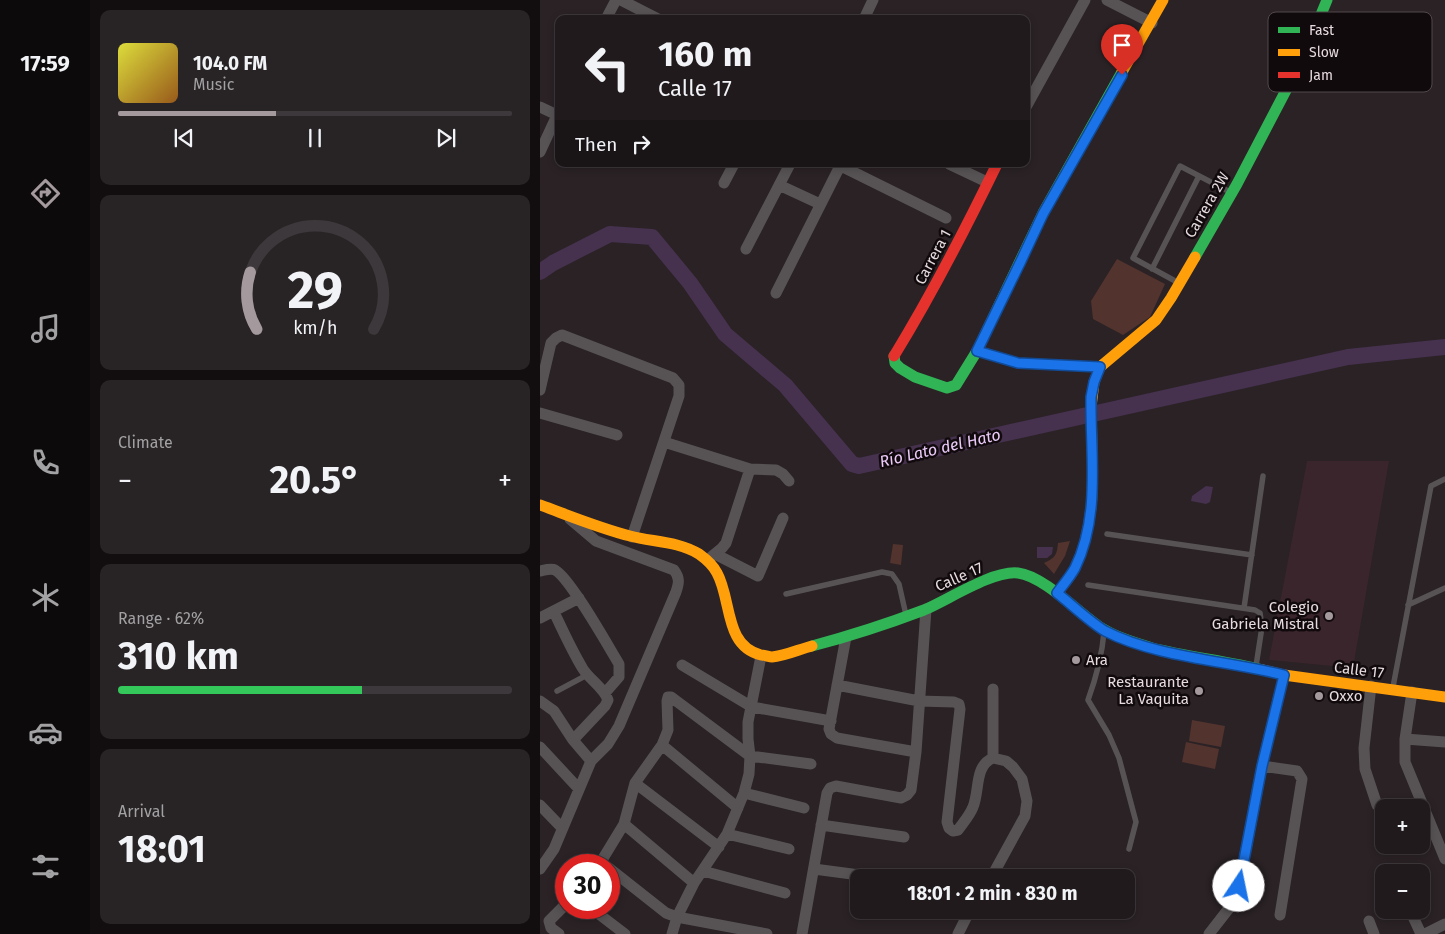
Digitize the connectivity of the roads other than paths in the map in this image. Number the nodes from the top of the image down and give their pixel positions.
1 (616, 0) edge
2 (621, 0) edge
3 (873, 0) edge
4 (1085, 0) edge
5 (1107, 0) edge
6 (1164, 0) edge
7 (1327, 0) edge
8 (1322, 12) edge
9 (608, 15) edge
10 (650, 15) edge
11 (866, 15) edge
12 (1152, 23) junction
13 (1285, 92) edge
14 (1030, 100) edge
15 (540, 108) edge
16 (555, 112) edge
17 (555, 120) edge
18 (540, 152) edge
19 (732, 167) edge
20 (788, 167) edge
21 (955, 167) edge
22 (995, 167) edge
23 (1199, 176) junction
24 (987, 182) junction
25 (724, 183) dead end
26 (779, 185) junction
27 (1232, 192) junction
28 (820, 204) junction
29 (946, 218) dead end
30 (746, 249) dead end
31 (1152, 269) junction
32 (1179, 283) junction
33 (776, 293) dead end
34 (977, 351) junction
35 (1100, 367) junction
36 (540, 390) edge
37 (540, 412) edge
38 (617, 435) dead end
39 (664, 442) junction
40 (750, 469) junction
41 (1263, 476) dead end
42 (1445, 479) edge
43 (788, 481) dead end
44 (540, 506) edge
45 (565, 514) junction
46 (783, 518) dead end
47 (1107, 534) dead end
48 (632, 536) junction
49 (1252, 555) junction
50 (711, 557) junction
51 (540, 571) edge
52 (1088, 585) dead end
53 (1445, 588) edge
54 (1057, 593) junction
55 (786, 594) dead end
56 (578, 598) junction
57 (1408, 606) junction
58 (1244, 608) junction
59 (926, 609) junction
60 (554, 612) junction
61 (906, 617) junction
62 (540, 618) edge
63 (1104, 630) junction
64 (846, 637) junction
65 (761, 656) junction
66 (682, 665) dead end
67 (1256, 668) junction
68 (587, 675) junction
69 (1284, 675) junction
70 (837, 685) junction
71 (1371, 686) junction
72 (993, 689) dead end
73 (1393, 689) junction
74 (557, 691) dead end
75 (1412, 692) junction
76 (605, 693) junction
77 (1445, 697) edge
78 (540, 701) edge
79 (920, 701) junction
80 (752, 707) junction
81 (830, 721) junction
82 (1405, 739) junction
83 (573, 740) junction
84 (662, 745) junction
85 (1444, 745) edge
86 (540, 747) edge
87 (916, 752) junction
88 (750, 756) junction
89 (993, 758) junction
90 (591, 761) junction
91 (811, 764) dead end
92 (1262, 766) junction
93 (635, 783) junction
94 (579, 789) junction
95 (744, 793) junction
96 (1375, 799) edge
97 (540, 805) edge
98 (738, 808) junction
99 (804, 808) dead end
100 (624, 824) junction
101 (822, 825) junction
102 (562, 828) junction
103 (727, 834) junction
104 (904, 837) dead end
105 (719, 847) junction
106 (789, 849) dead end
107 (1129, 849) dead end
108 (609, 854) edge
109 (1445, 860) edge
110 (541, 864) edge
111 (814, 869) junction
112 (995, 869) edge
113 (703, 871) junction
114 (850, 874) edge
115 (620, 879) edge
116 (694, 883) junction
117 (785, 893) dead end
118 (555, 915) edge
119 (1280, 915) dead end
120 (677, 917) junction
121 (605, 919) edge
122 (966, 919) edge
123 (1414, 919) edge
124 (1369, 921) dead end
125 (1445, 924) edge
126 (558, 934) edge
127 (625, 934) edge
128 (672, 934) edge
129 (767, 934) edge
130 (802, 934) edge
131 (958, 934) edge
132 (1209, 934) edge
133 (1374, 934) edge
134 (1420, 934) edge
135 (1425, 934) edge

1 - 9 street
2 - 10 street
3 - 11 street
4 - 14 street
5 - 12 street
6 - 12 street
7 - 8 street, Carrera 2W
12 - 34 street
13 - 27 street, Carrera 2W
15 - 16 street
17 - 18 street
19 - 25 street
20 - 26 street
21 - 24 street
22 - 24 street, Carrera 1
23 - 27 lane
23 - 31 lane
23 - 31 lane
24 - 34 street, Carrera 1
26 - 28 street
26 - 30 street
27 - 32 street, Carrera 2W
28 - 29 street
28 - 33 street
31 - 32 lane
32 - 35 street, Carrera 2W
34 - 35 lane
35 - 54 street
36 - 39 street
37 - 38 street
39 - 40 street
39 - 48 street
40 - 43 street
40 - 50 street
41 - 49 lane
42 - 57 lane
44 - 45 street
45 - 48 street
45 - 90 street
46 - 50 street
47 - 49 lane
48 - 50 street
49 - 58 lane
50 - 65 street
51 - 56 street
52 - 58 lane
53 - 57 lane
54 - 59 street, Calle 17
54 - 63 street, Calle 17
55 - 61 lane
56 - 60 street
56 - 76 street
57 - 73 lane
58 - 67 lane
59 - 61 street, Calle 17
59 - 79 street
60 - 62 street
60 - 68 street
61 - 64 street, Calle 17
63 - 67 street, Calle 17
63 - 107 lane
64 - 65 street, Calle 17
64 - 70 street
65 - 80 street
66 - 80 street
67 - 69 street, Calle 17
68 - 74 lane
68 - 76 street
69 - 71 street, Calle 17
69 - 92 street
70 - 79 street
70 - 81 street
71 - 73 street, Calle 17
71 - 96 street
72 - 89 street
73 - 75 street, Calle 17
75 - 77 street, Calle 17
75 - 82 street
76 - 83 street
78 - 83 street
79 - 87 street
79 - 89 street
80 - 81 street
80 - 88 street
81 - 87 street
82 - 85 street
82 - 109 street
83 - 90 street
84 - 88 street
84 - 93 street
84 - 98 street
86 - 94 street
87 - 101 street
88 - 91 street
88 - 95 street
89 - 112 street
90 - 94 street
92 - 119 street
92 - 132 street
93 - 100 street
93 - 105 street
94 - 102 street
95 - 98 street
95 - 99 street
97 - 102 street
98 - 103 street
100 - 108 street
100 - 116 street
101 - 104 street
101 - 111 street
102 - 110 street
103 - 105 street
103 - 106 street
105 - 113 street
111 - 114 street
111 - 130 street
113 - 116 street
113 - 117 street
115 - 120 street
116 - 120 street
118 - 126 street
120 - 128 street
120 - 129 street
121 - 127 street
122 - 131 street
123 - 134 street
124 - 133 street
125 - 135 street

